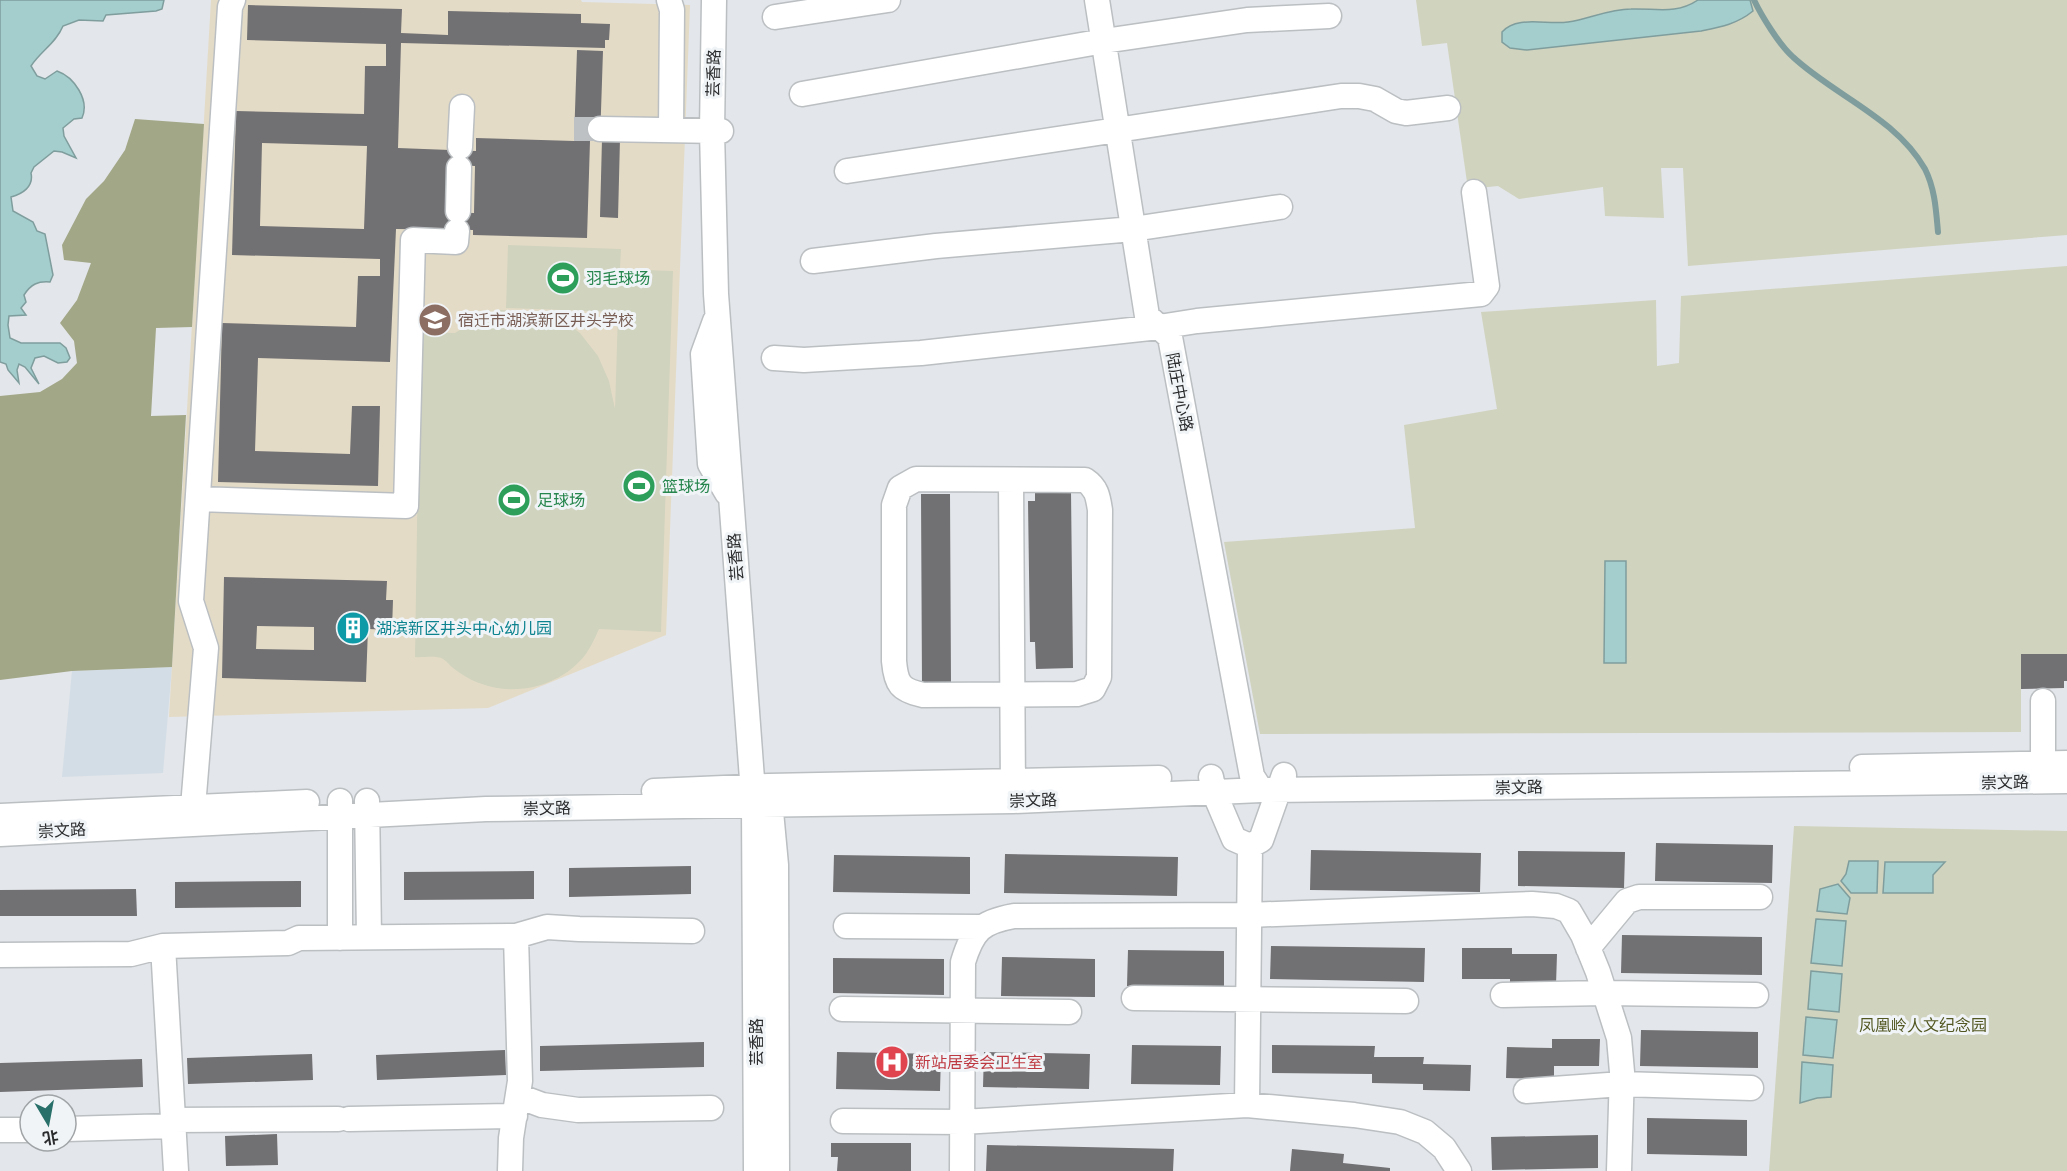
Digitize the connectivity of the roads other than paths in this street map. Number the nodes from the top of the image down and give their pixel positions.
1 (233, 0) edge
2 (669, 0) edge
3 (714, 0) edge
4 (888, 0) edge
5 (1097, 0) edge
6 (1329, 16) dead end
7 (776, 17) dead end
8 (1104, 41) junction
9 (802, 94) dead end
10 (462, 106) dead end
11 (1448, 108) dead end
12 (600, 129) tunnel mouth
13 (671, 130) junction
14 (1118, 130) junction
15 (717, 131) junction
16 (847, 171) dead end
17 (1474, 192) dead end
18 (1280, 207) dead end
19 (1133, 229) junction
20 (813, 261) dead end
21 (1159, 327) junction
22 (774, 358) dead end
23 (1011, 480) junction
24 (198, 499) junction
25 (1012, 694) junction
26 (2043, 700) dead end
27 (2055, 763) edge
28 (2067, 781) edge
29 (1269, 783) junction
30 (1212, 784) junction
31 (1013, 791) junction
32 (761, 796) junction
33 (194, 807) junction
34 (367, 808) junction
35 (340, 809) junction
36 (0, 816) edge
37 (0, 834) edge
38 (1250, 846) junction
39 (1760, 897) dead end
40 (1249, 915) junction
41 (846, 926) dead end
42 (980, 927) junction
43 (692, 931) dead end
44 (516, 936) junction
45 (369, 937) junction
46 (340, 938) junction
47 (163, 946) junction
48 (1588, 948) junction
49 (0, 956) edge
50 (1605, 993) junction
51 (1503, 995) dead end
52 (1756, 995) dead end
53 (1134, 998) dead end
54 (1248, 999) junction
55 (1406, 1001) dead end
56 (842, 1009) dead end
57 (963, 1010) junction
58 (1069, 1012) dead end
59 (1622, 1084) junction
60 (1751, 1088) dead end
61 (1526, 1091) dead end
62 (1247, 1105) junction
63 (516, 1106) junction
64 (711, 1108) dead end
65 (843, 1121) dead end
66 (962, 1122) junction
67 (172, 1123) junction
68 (78, 1128) edge
69 (0, 1130) edge
70 (18, 1130) edge
71 (176, 1171) edge
72 (510, 1171) edge
73 (756, 1171) edge
74 (777, 1171) edge
75 (962, 1171) edge
76 (1459, 1171) edge
77 (1619, 1171) edge

1 - 24 street
2 - 13 street
3 - 15 street, 芸香路
4 - 7 street
5 - 8 street, 陆庄中心路
6 - 8 street
8 - 9 street
8 - 14 street, 陆庄中心路
10 - 24 street
11 - 14 street
12 - 13 street
13 - 15 street
14 - 16 street
14 - 19 street, 陆庄中心路
15 - 32 street, 芸香路
15 - 32 street, 芸香路
17 - 21 street
18 - 19 street
19 - 20 street
19 - 21 street, 陆庄中心路
21 - 22 street
21 - 29 street, 陆庄中心路
23 - 25 street
23 - 25 street
23 - 25 street
24 - 33 street
25 - 31 street
26 - 27 street
27 - 29 street, 崇文路
28 - 29 street, 崇文路
29 - 30 street, 崇文路
29 - 38 street
30 - 31 street, 崇文路
30 - 38 street
31 - 32 street, 崇文路
32 - 34 street, 崇文路
32 - 73 street, 芸香路
32 - 74 street, 芸香路
33 - 35 street, 崇文路
33 - 36 street, 崇文路
34 - 35 street, 崇文路
34 - 45 street
35 - 37 street, 崇文路
35 - 46 street
38 - 40 street
39 - 48 street
40 - 42 street
40 - 48 street
40 - 54 street
41 - 42 street
42 - 57 street
43 - 44 street
44 - 45 street
44 - 63 street
45 - 46 street
46 - 47 street
47 - 49 street
47 - 67 street
48 - 50 street
50 - 51 street
50 - 52 street
50 - 59 street
53 - 54 street
54 - 55 street
54 - 62 street
56 - 57 street
57 - 58 street
57 - 66 street
59 - 60 street
59 - 61 street
59 - 77 street
62 - 66 street
62 - 76 street
63 - 64 street
63 - 67 street
63 - 72 street
65 - 66 street
66 - 75 street
67 - 68 street
67 - 71 street
69 - 70 street

